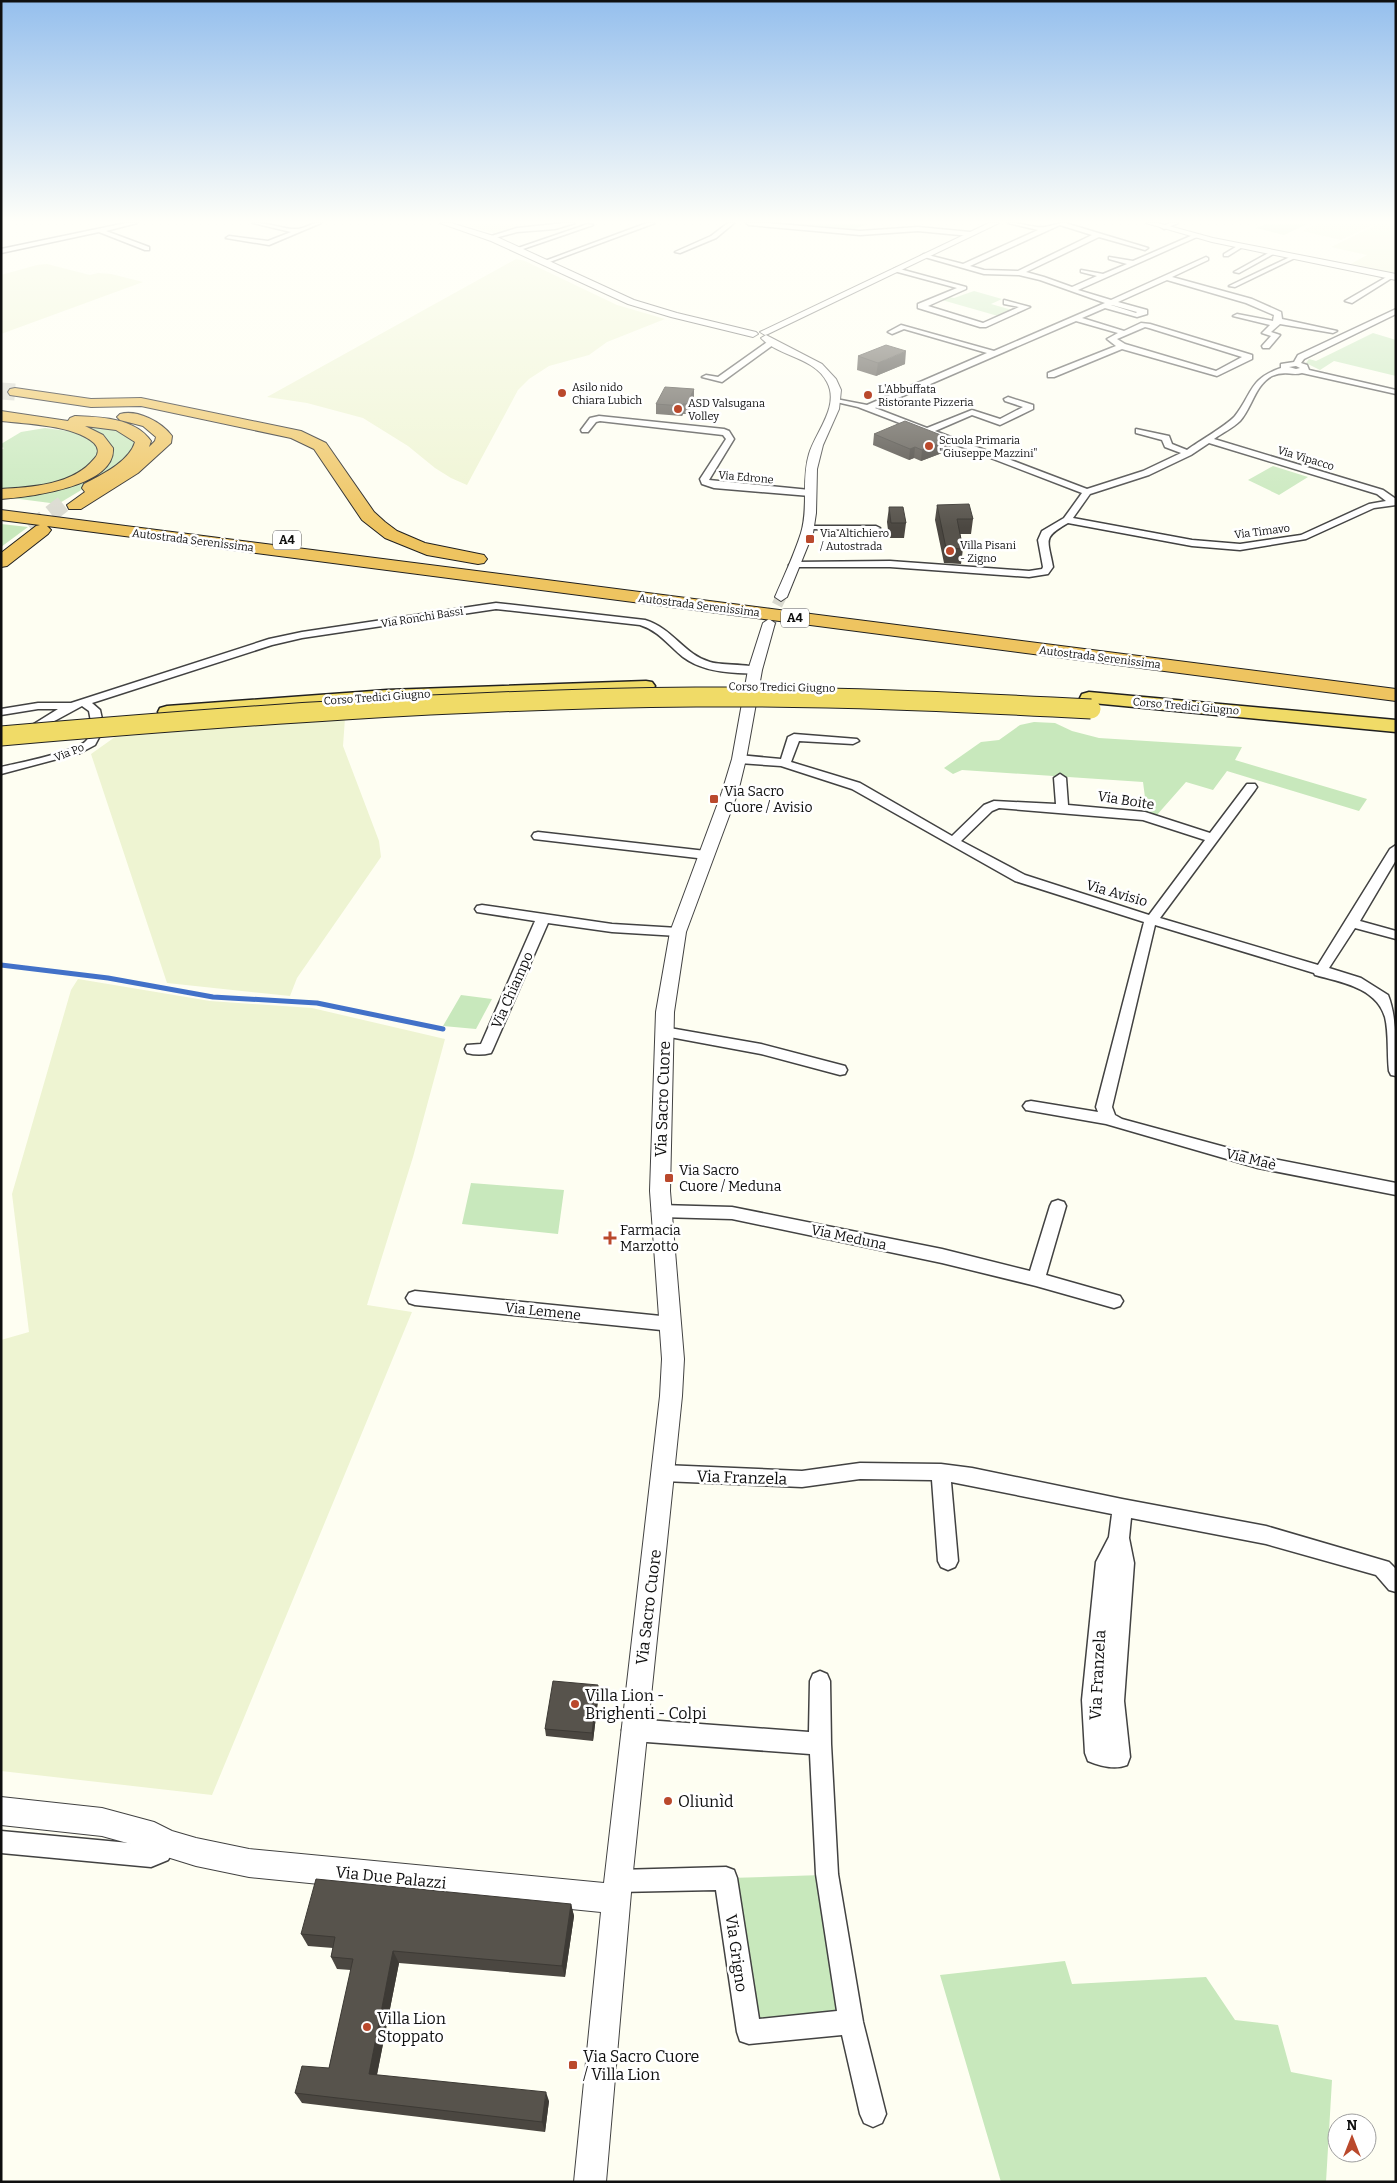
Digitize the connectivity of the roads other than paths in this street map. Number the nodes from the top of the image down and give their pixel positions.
1 (715, 325) edge
2 (793, 325) edge
3 (1058, 325) edge
4 (1097, 325) edge
5 (1273, 325) edge
6 (1294, 325) edge
7 (1369, 325) edge
8 (1150, 326) junction
9 (1333, 331) dead end
10 (892, 332) dead end
11 (1124, 333) junction
12 (768, 338) junction
13 (1114, 341) junction
14 (1122, 346) junction
15 (1266, 346) dead end
16 (994, 353) junction
17 (1296, 364) junction
18 (1235, 365) junction
19 (1286, 369) junction
20 (1305, 370) junction
21 (1051, 375) dead end
22 (1268, 375) junction
23 (706, 377) dead end
24 (15, 392) tunnel mouth
25 (1396, 392) edge
26 (1008, 399) dead end
27 (836, 401) junction
28 (91, 404) junction
29 (867, 408) junction
30 (1, 416) tunnel mouth
31 (29, 420) junction
32 (585, 430) dead end
33 (929, 430) junction
34 (1140, 431) dead end
35 (1209, 440) junction
36 (1188, 453) junction
37 (1083, 491) junction
38 (810, 493) junction
39 (1, 494) edge
40 (1395, 502) edge
41 (1, 504) edge
42 (1, 515) edge
43 (1067, 520) junction
44 (1, 521) edge
45 (808, 527) junction
46 (876, 528) dead end
47 (195, 540) junction
48 (1, 551) edge
49 (495, 561) dead end
50 (1, 562) edge
51 (519, 565) dead end
52 (794, 565) junction
53 (572, 577) junction
54 (782, 594) tunnel mouth
55 (769, 623) tunnel mouth
56 (755, 670) junction
57 (1396, 681) edge
58 (1396, 695) edge
59 (1090, 703) junction
60 (78, 704) junction
61 (1, 712) edge
62 (167, 712) junction
63 (258, 716) junction
64 (1, 724) edge
65 (1396, 726) edge
66 (1, 729) edge
67 (1, 736) edge
68 (1396, 736) edge
69 (853, 741) dead end
70 (1, 744) edge
71 (1, 748) edge
72 (739, 759) junction
73 (785, 764) junction
74 (1, 772) edge
75 (1060, 778) dead end
76 (1251, 787) dead end
77 (1062, 808) junction
78 (538, 836) dead end
79 (1212, 838) junction
80 (954, 842) junction
81 (1396, 849) edge
82 (706, 855) junction
83 (482, 909) dead end
84 (543, 918) junction
85 (1152, 919) junction
86 (1352, 923) junction
87 (678, 932) junction
88 (1396, 935) edge
89 (1320, 972) junction
90 (664, 1032) junction
91 (472, 1049) dead end
92 (840, 1070) dead end
93 (1396, 1071) edge
94 (1031, 1106) dead end
95 (1109, 1119) junction
96 (1396, 1189) edge
97 (1058, 1206) dead end
98 (660, 1211) junction
99 (1036, 1279) junction
100 (415, 1298) dead end
101 (1114, 1301) dead end
102 (671, 1324) junction
103 (941, 1472) junction
104 (663, 1473) junction
105 (1122, 1508) junction
106 (1119, 1538) junction
107 (948, 1560) dead end
108 (1389, 1569) edge
109 (1396, 1583) edge
110 (820, 1681) dead end
111 (633, 1730) junction
112 (820, 1744) junction
113 (1, 1811) edge
114 (1, 1842) edge
115 (167, 1843) junction
116 (617, 1890) junction
117 (851, 2022) junction
118 (873, 2114) dead end
119 (590, 2182) edge

1 - 12 street
2 - 12 street
3 - 16 street
4 - 11 street
5 - 15 street
6 - 9 street
7 - 17 street
8 - 11 street
8 - 13 street
8 - 18 street
10 - 16 street
11 - 13 street
12 - 23 street
12 - 27 street
13 - 14 street
14 - 18 street
14 - 21 street
16 - 29 street
17 - 19 street
17 - 20 street
18 - 22 street
19 - 20 street
19 - 22 street
20 - 25 street
22 - 35 street
24 - 28 highway
26 - 33 street
27 - 29 street
27 - 38 street
28 - 31 highway
28 - 49 highway
29 - 33 street
30 - 31 highway
31 - 39 highway
32 - 38 street, Via Edrone
33 - 37 street
34 - 36 street
35 - 36 street
35 - 40 street, Via Vipacco
36 - 37 street
37 - 43 street
38 - 45 street
40 - 43 street, Via Timavo
41 - 53 highway, Autostrada Serenissima / A4
42 - 47 highway, Autostrada Serenissima / A4
43 - 52 street
44 - 47 highway
45 - 46 street
45 - 52 street
47 - 58 highway, Autostrada Serenissima / A4
48 - 50 highway
51 - 53 highway
52 - 54 street
53 - 57 highway, Autostrada Serenissima / A4
55 - 56 street, Via Sacro Cuore
56 - 60 street, Via Ronchi Bassi
56 - 72 street, Via Sacro Cuore
59 - 62 highway, Corso Tredici Giugno
59 - 63 highway, Corso Tredici Giugno, bridge
59 - 65 highway, Corso Tredici Giugno
59 - 68 highway, Corso Tredici Giugno
60 - 61 street, Via Ronchi Bassi
60 - 70 street
60 - 74 street, Via Po
62 - 64 highway
62 - 66 highway
63 - 67 highway, bridge
63 - 71 highway, bridge
69 - 73 street
72 - 73 street, Via Avisio
72 - 82 street, Via Sacro Cuore
73 - 80 street, Via Avisio
75 - 77 street
76 - 79 street
77 - 79 street, Via Boite
77 - 80 street, Via Boite
78 - 82 street
79 - 85 street
80 - 85 street, Via Avisio
81 - 86 street
82 - 87 street, Via Sacro Cuore
83 - 84 street
84 - 87 street
84 - 91 street, Via Chiampo
85 - 89 street, Via Avisio
85 - 95 street
86 - 88 street
86 - 89 street
87 - 90 street, Via Sacro Cuore
89 - 93 street, Via Avisio
90 - 92 street, Via Sacro Cuore
90 - 98 street, Via Sacro Cuore
94 - 95 street, Via Maè
95 - 96 street, Via Maè
97 - 99 street
98 - 99 street, Via Meduna
98 - 102 street, Via Sacro Cuore
99 - 101 street, Via Meduna
100 - 102 street, Via Lemene
102 - 104 street, Via Sacro Cuore
103 - 104 street, Via Franzela
103 - 105 street, Via Franzela
103 - 107 street
104 - 111 street, Via Sacro Cuore
105 - 106 street, Via Franzela
105 - 108 street, Via Franzela
106 - 106 street, Via Franzela
108 - 109 street, Via Franzela
110 - 112 street
111 - 112 street
111 - 116 street, Via Sacro Cuore
112 - 117 street
113 - 115 street, Via Due Palazzi
114 - 115 street
115 - 116 street, Via Due Palazzi
116 - 117 street, Via Grigno
116 - 119 street, Via Sacro Cuore
117 - 118 street

